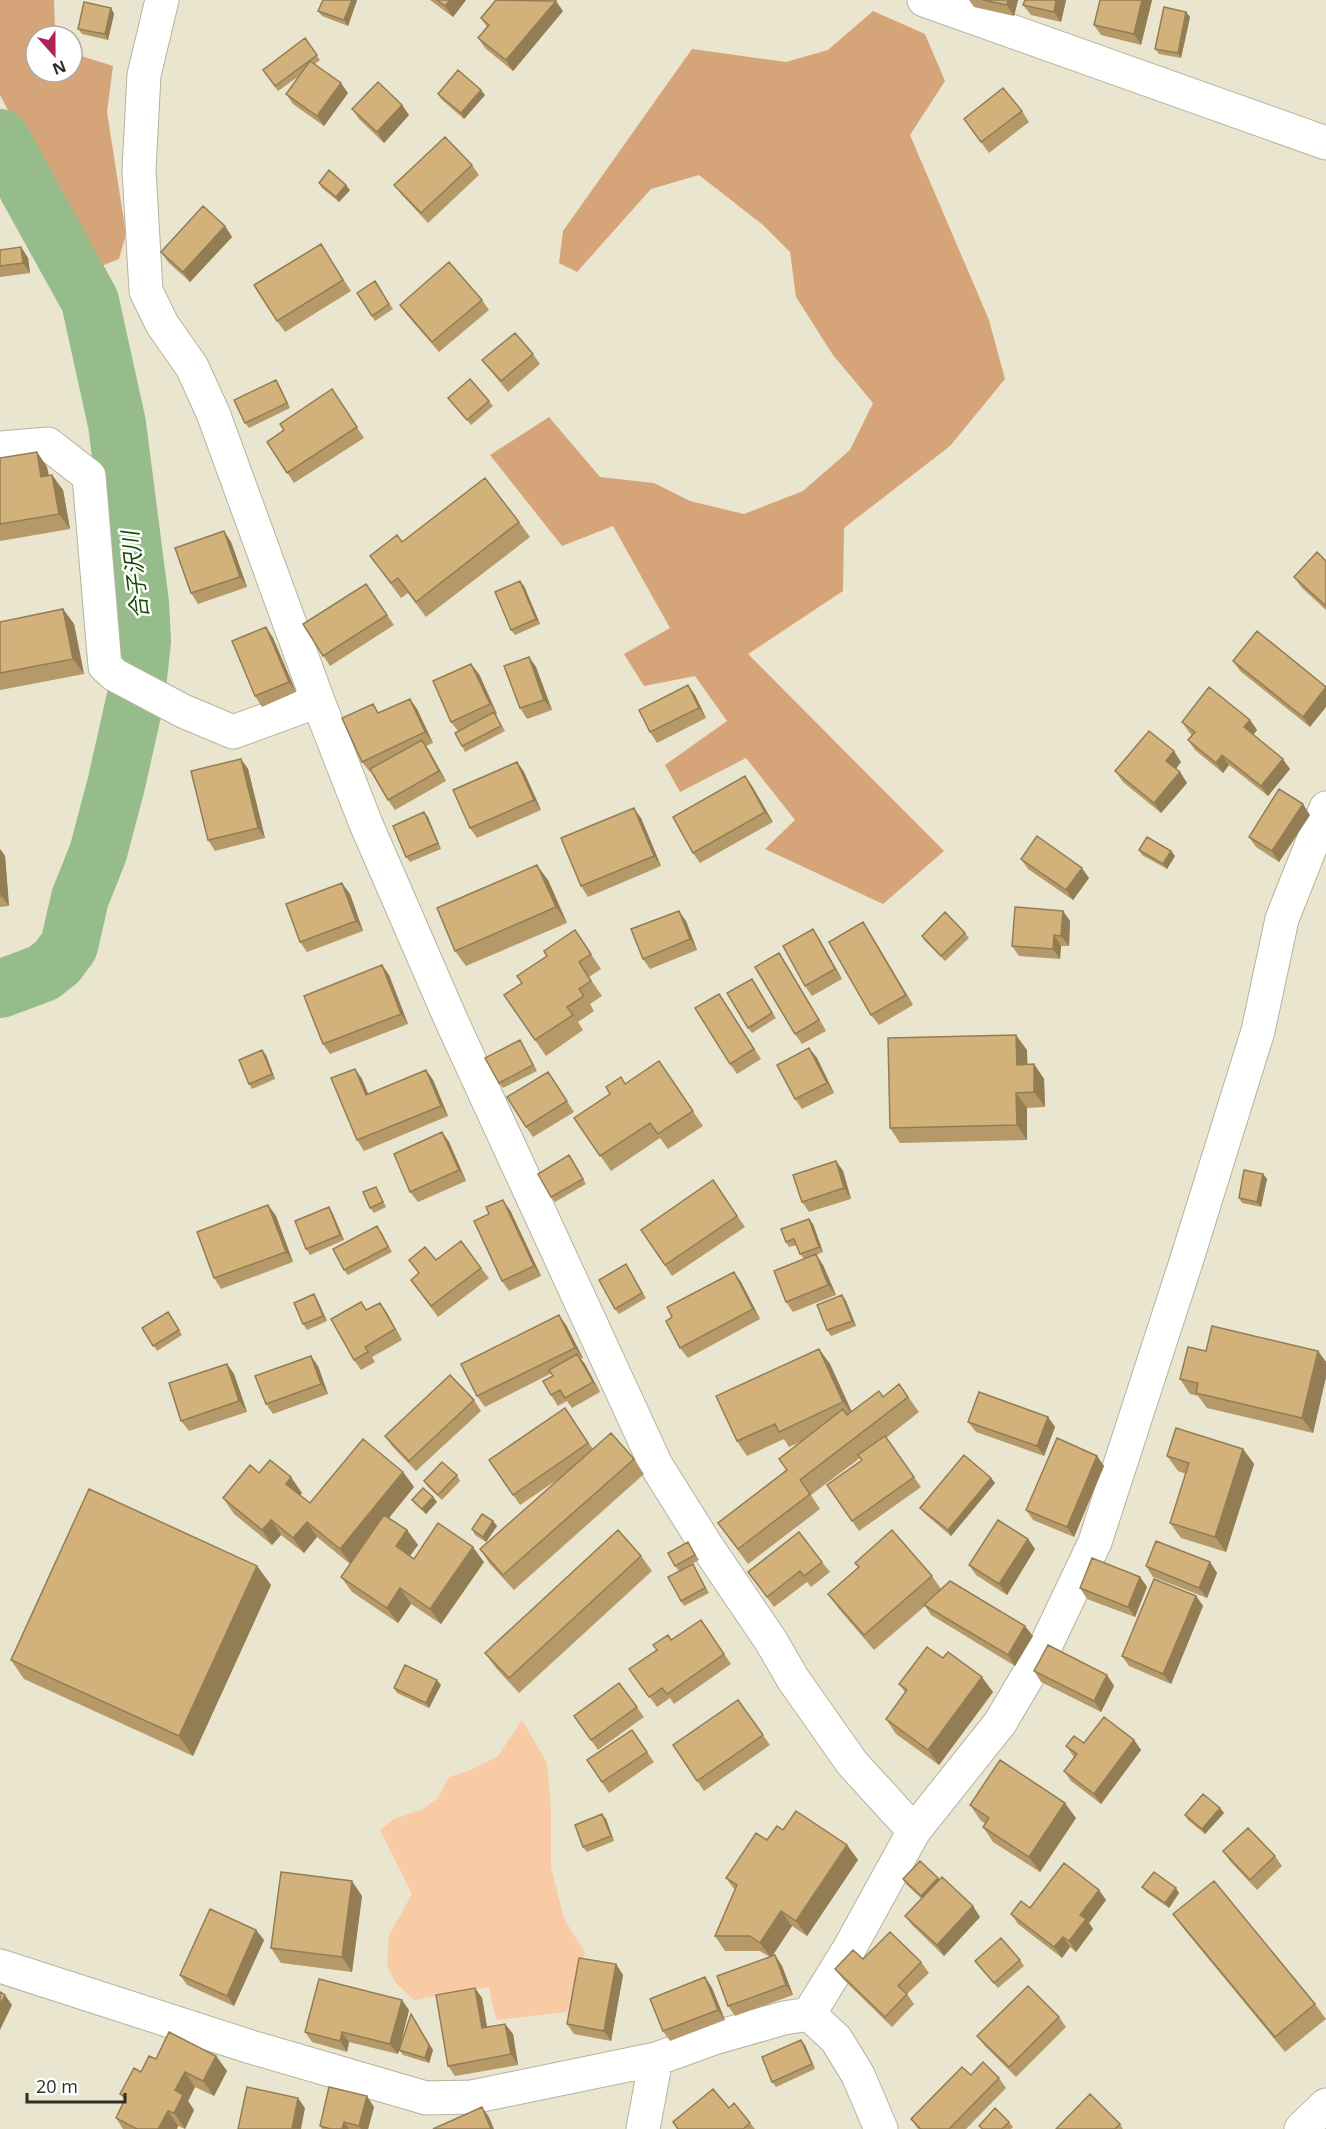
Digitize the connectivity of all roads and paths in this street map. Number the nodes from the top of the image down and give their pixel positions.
1 (162, 0) edge
2 (924, 0) edge
3 (1326, 143) edge
4 (0, 447) edge
5 (318, 701) junction
6 (1326, 808) edge
7 (914, 1831) junction
8 (0, 1966) edge
9 (809, 2014) junction
10 (656, 2059) junction
11 (1326, 2105) edge
12 (643, 2129) edge
13 (881, 2129) edge
14 (1301, 2129) edge

1 - 5 street
2 - 3 street
4 - 5 street
5 - 7 street
6 - 7 street
7 - 9 street
8 - 10 street
9 - 10 street
9 - 13 street
10 - 12 street
11 - 14 street

